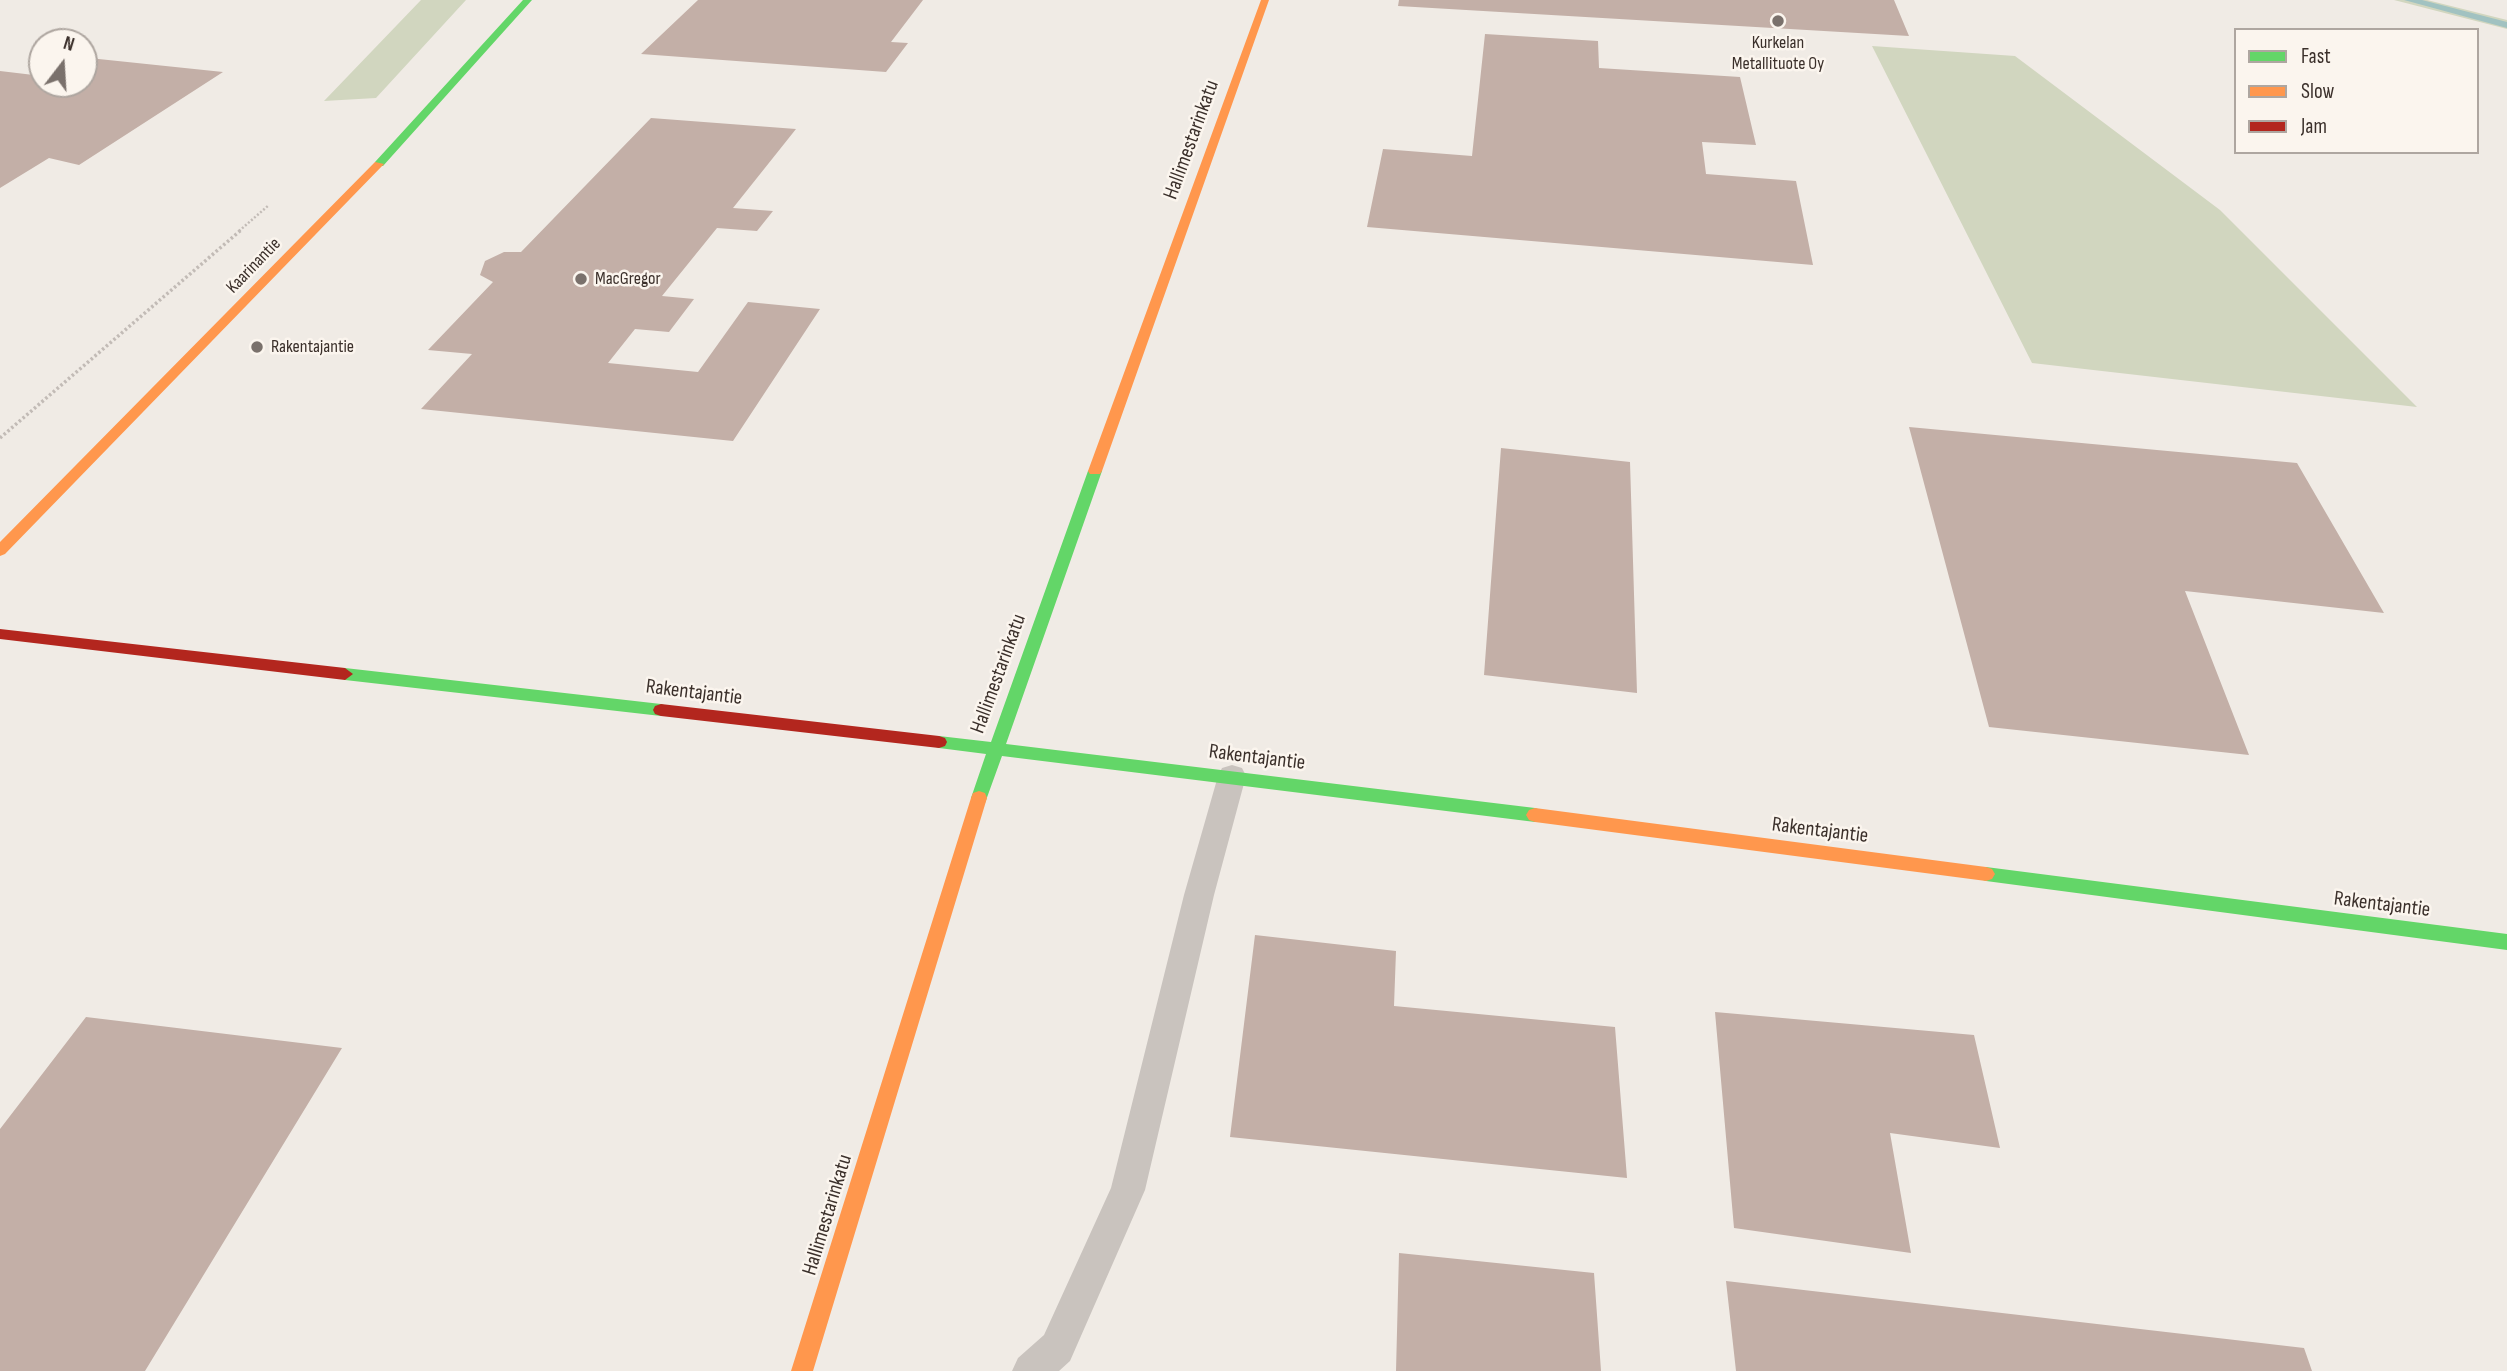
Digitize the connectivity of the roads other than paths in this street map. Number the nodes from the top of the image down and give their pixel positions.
1 (527, 0) edge
2 (1265, 0) edge
3 (0, 551) edge
4 (0, 634) edge
5 (995, 749) junction
6 (1232, 776) junction
7 (2507, 942) edge
8 (802, 1371) edge
9 (1031, 1371) edge

1 - 3 street, Kaarinantie
2 - 5 street, Hallimestarinkatu
4 - 5 street, Rakentajantie
5 - 6 street, Rakentajantie
5 - 8 street, Hallimestarinkatu
6 - 7 street, Rakentajantie
6 - 9 lane

